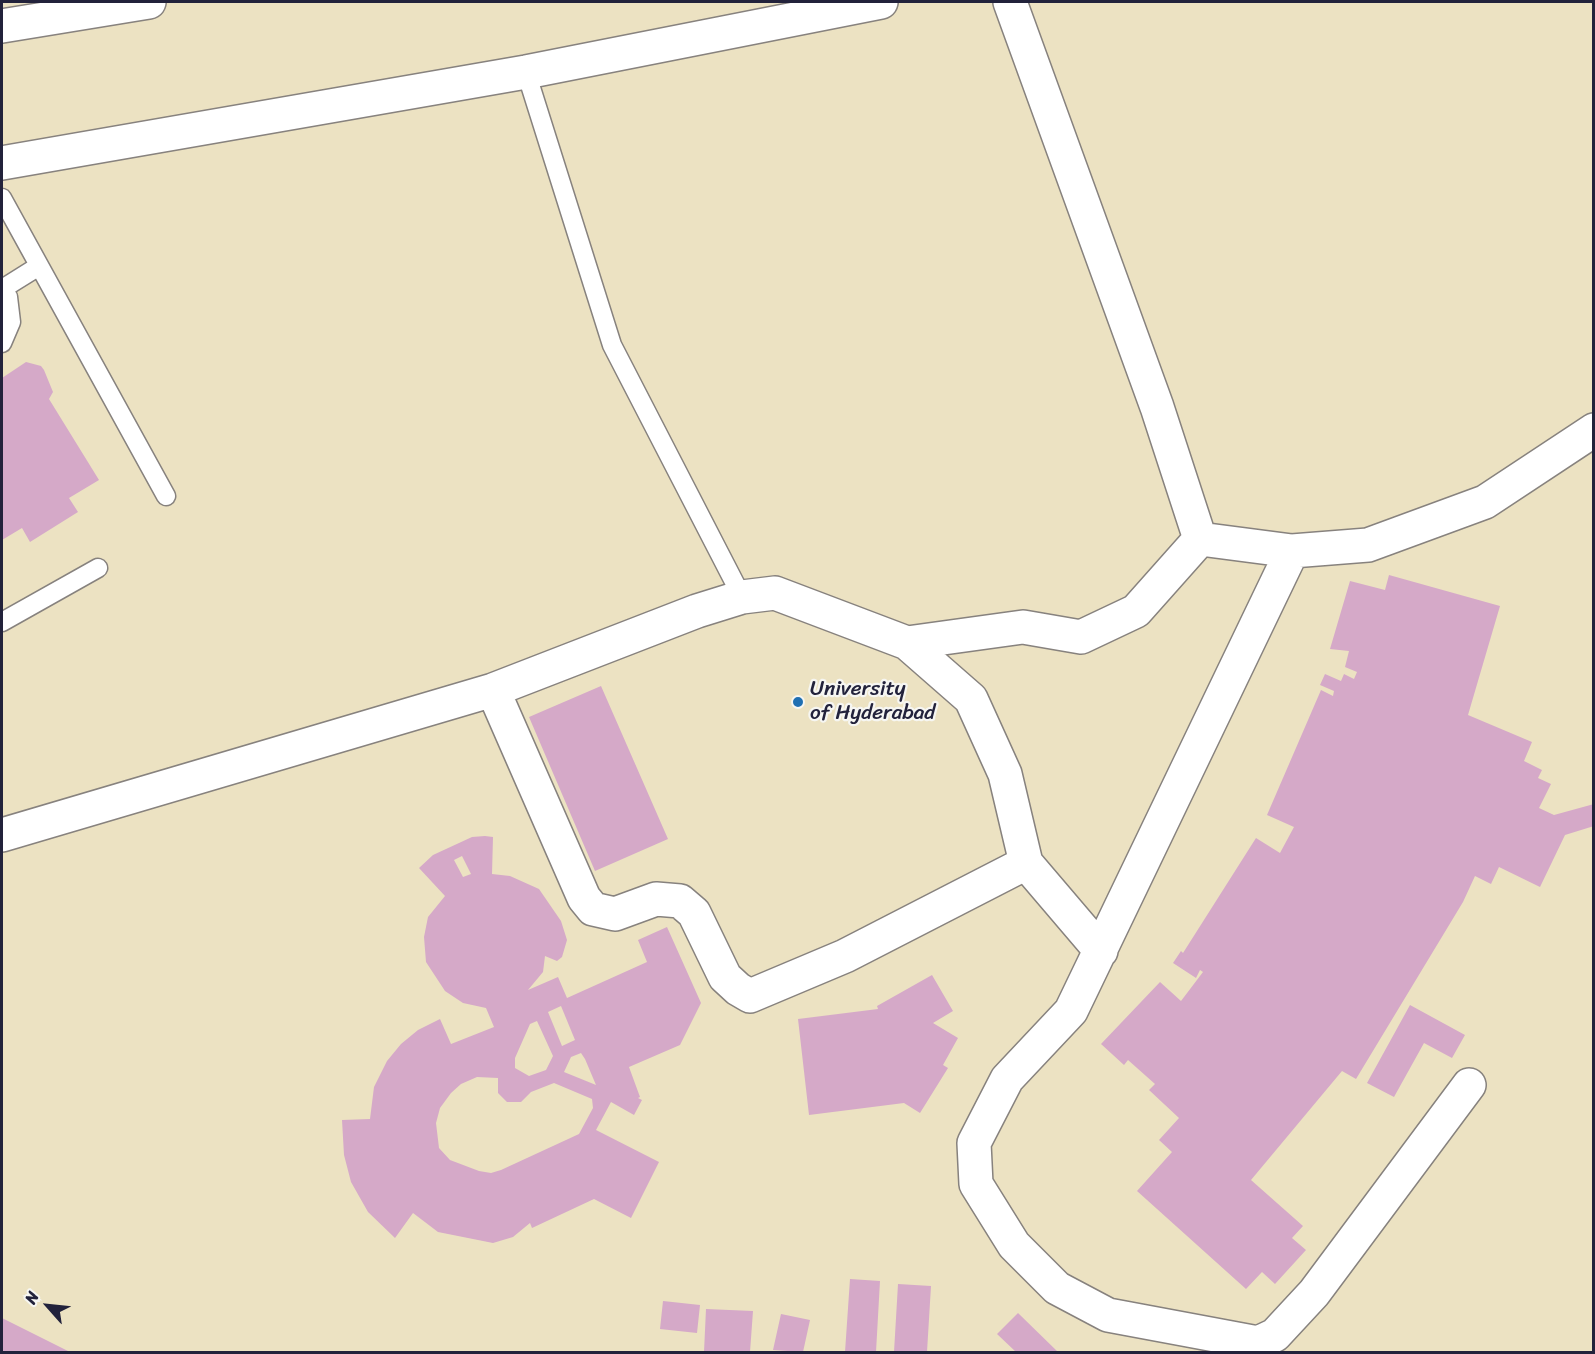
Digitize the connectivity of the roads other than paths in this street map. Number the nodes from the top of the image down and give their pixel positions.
1 (148, 2) edge
2 (881, 2) edge
3 (1010, 2) edge
4 (2, 26) edge
5 (526, 72) junction
6 (2, 164) edge
7 (2, 198) edge
8 (39, 266) junction
9 (2, 289) edge
10 (2, 343) edge
11 (1593, 430) edge
12 (166, 496) dead end
13 (1200, 539) junction
14 (1292, 551) junction
15 (98, 568) dead end
16 (742, 597) junction
17 (2, 622) edge
18 (907, 643) junction
19 (493, 690) junction
20 (2, 835) edge
21 (1026, 863) junction
22 (1101, 951) junction
23 (1468, 1085) dead end

1 - 4 street
2 - 5 street
3 - 13 street
5 - 6 street
5 - 16 lane
7 - 8 lane
8 - 9 lane
8 - 12 lane
9 - 10 lane
11 - 14 street
13 - 14 street
13 - 18 street
14 - 22 street
15 - 17 lane
16 - 18 street
16 - 19 street
18 - 21 street
19 - 20 street
19 - 21 street
21 - 22 street
22 - 23 street

